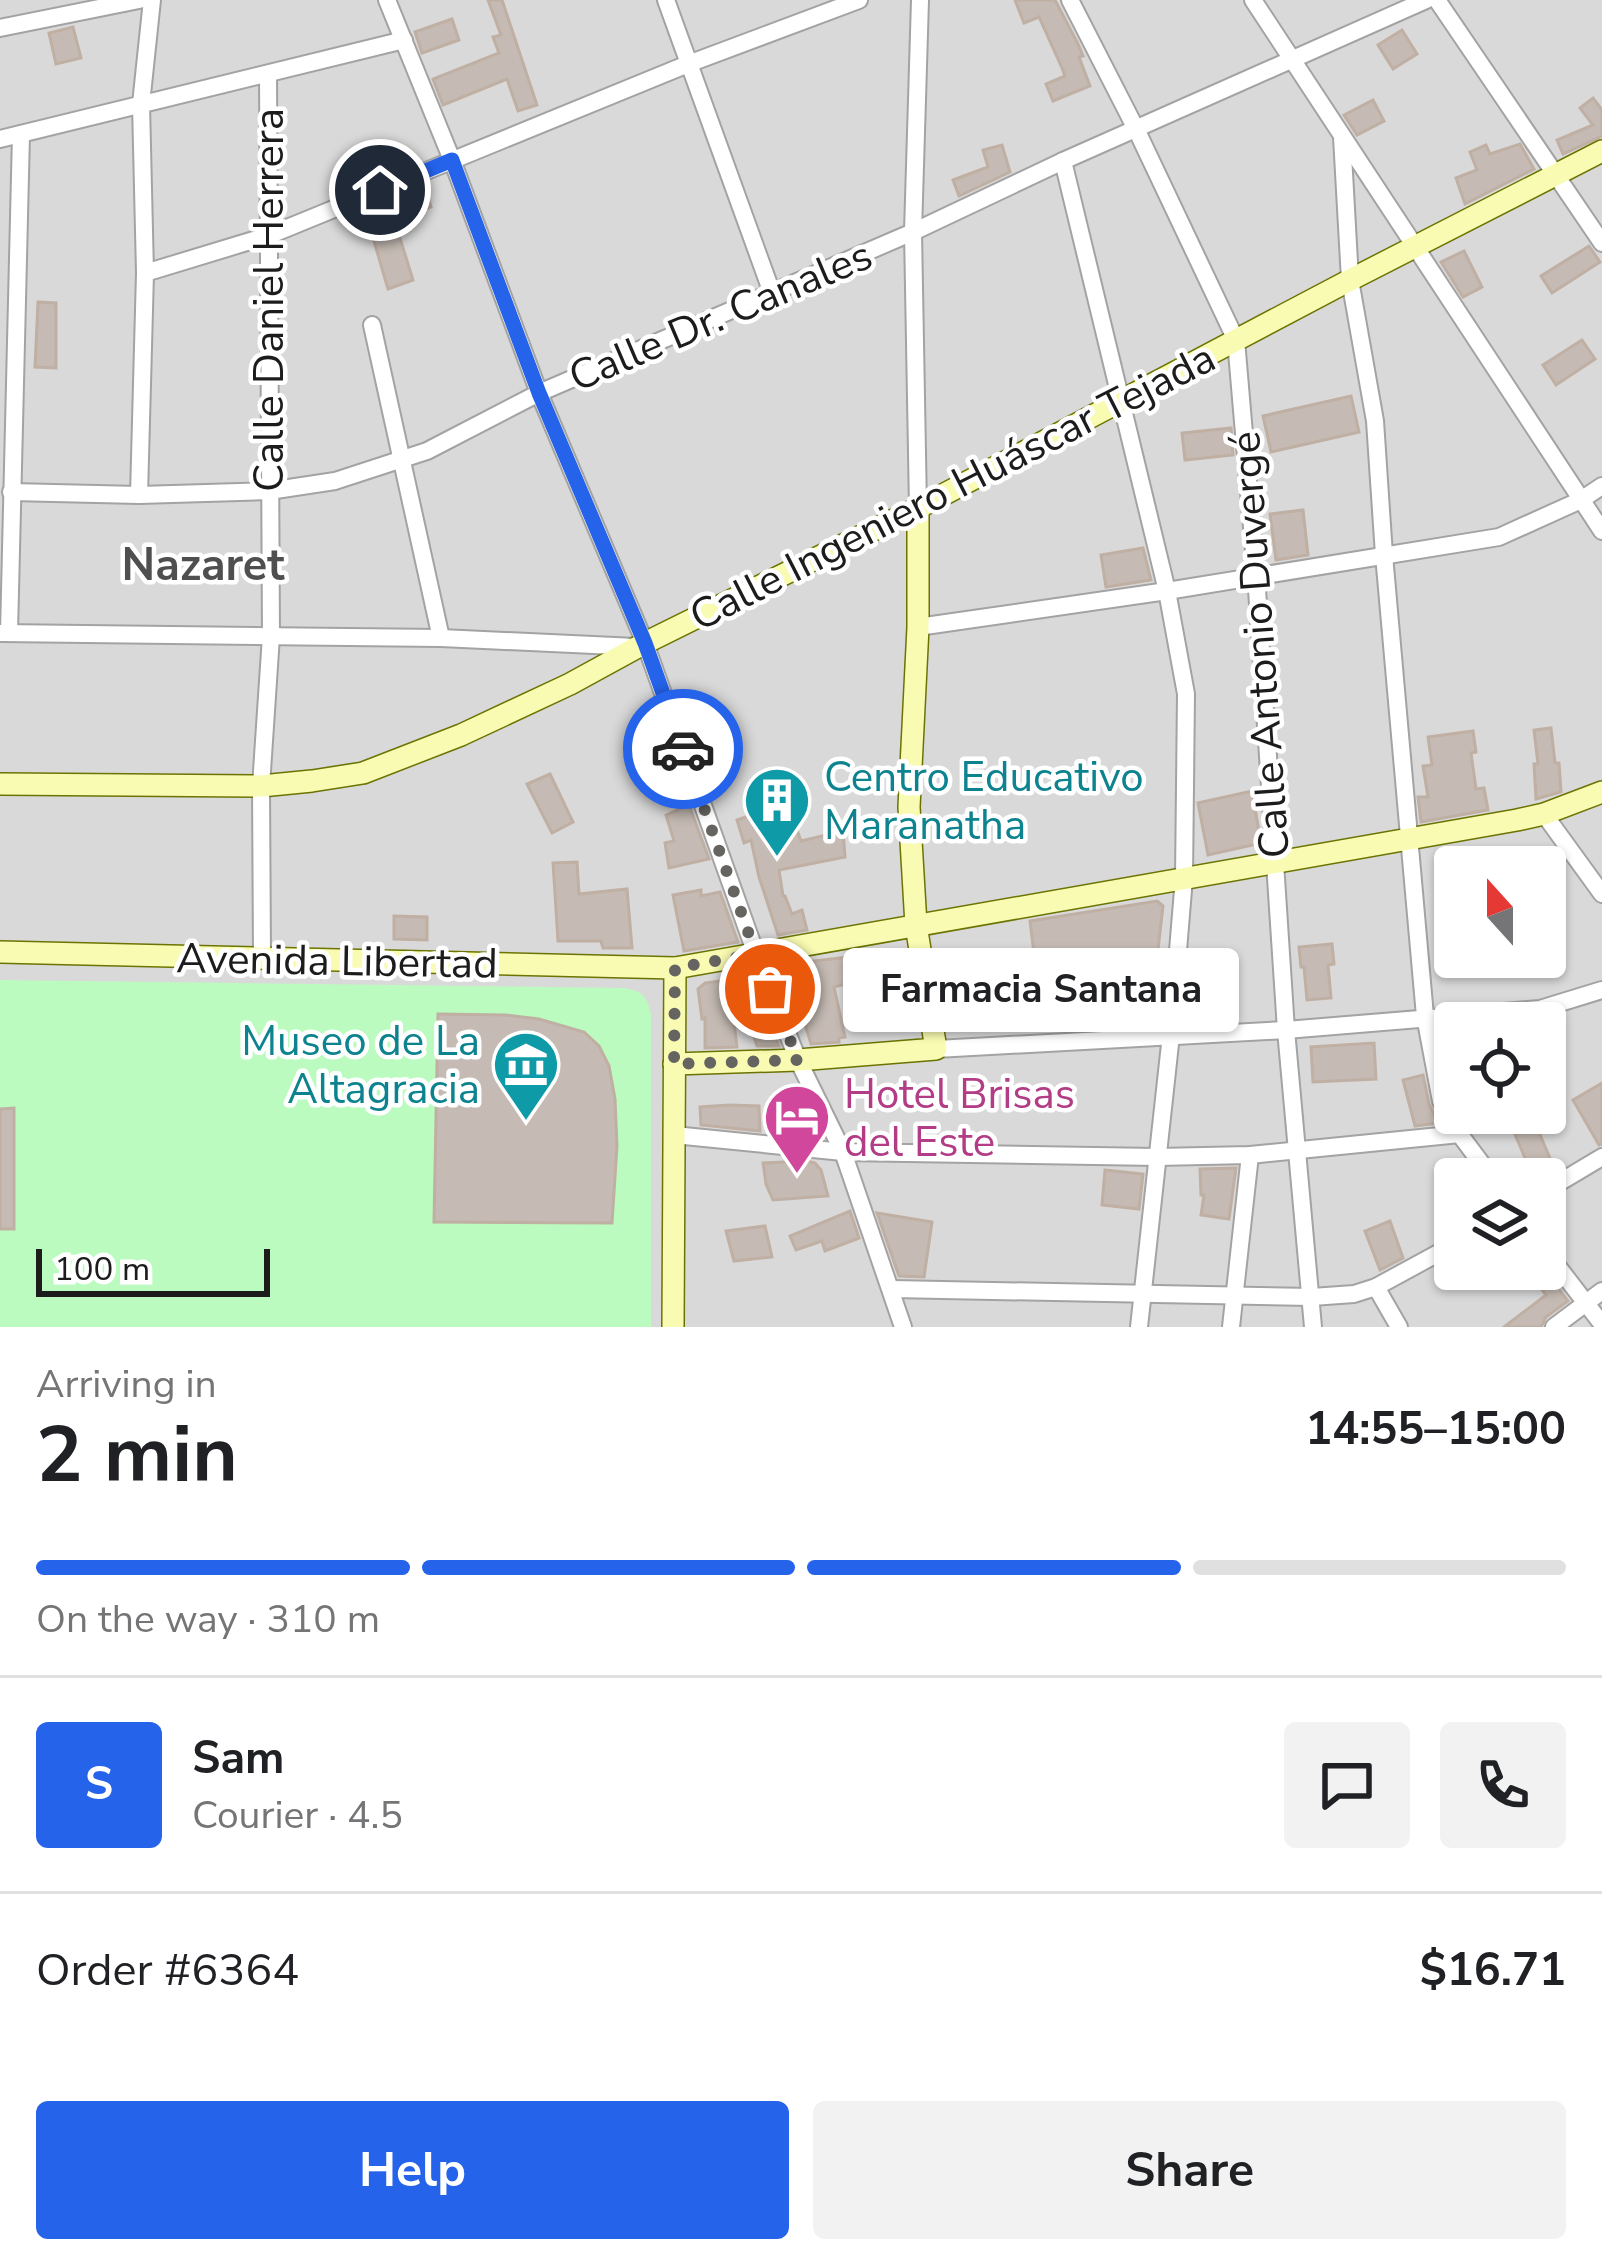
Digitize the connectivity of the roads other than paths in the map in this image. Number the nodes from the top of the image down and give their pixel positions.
1 (139, 0) edge
2 (152, 0) edge
3 (386, 0) edge
4 (666, 0) edge
5 (859, 0) edge
6 (920, 0) edge
7 (1070, 0) edge
8 (1253, 0) edge
9 (1426, 0) edge
10 (1437, 0) edge
11 (0, 28) edge
12 (404, 40) junction
13 (1293, 61) junction
14 (688, 64) junction
15 (268, 74) junction
16 (141, 104) junction
17 (1137, 130) junction
18 (21, 134) junction
19 (1342, 137) junction
20 (0, 139) edge
21 (1602, 151) edge
22 (452, 160) junction
23 (1063, 161) junction
24 (1555, 175) junction
25 (913, 232) junction
26 (270, 235) junction
27 (1602, 243) edge
28 (1413, 247) junction
29 (145, 273) junction
30 (1350, 280) junction
31 (772, 293) junction
32 (372, 325) dead end
33 (1236, 340) junction
34 (539, 393) junction
35 (1120, 403) junction
36 (401, 458) junction
37 (1602, 486) edge
38 (269, 491) junction
39 (11, 492) junction
40 (139, 495) junction
41 (1581, 500) junction
42 (918, 508) junction
43 (1602, 531) edge
44 (1384, 555) junction
45 (1256, 574) junction
46 (1167, 591) junction
47 (919, 627) junction
48 (4, 633) edge
49 (271, 636) junction
50 (441, 638) junction
51 (641, 645) junction
52 (0, 784) edge
53 (261, 786) junction
54 (1602, 792) edge
55 (1544, 814) junction
56 (1411, 838) junction
57 (1276, 863) junction
58 (1184, 878) junction
59 (1602, 894) edge
60 (916, 926) junction
61 (0, 952) edge
62 (756, 954) junction
63 (262, 958) junction
64 (675, 968) junction
65 (1602, 990) edge
66 (1425, 1016) junction
67 (1286, 1030) junction
68 (1171, 1035) junction
69 (936, 1049) junction
70 (798, 1060) junction
71 (1434, 1061) edge
72 (674, 1064) junction
73 (1460, 1134) joint
74 (674, 1136) junction
75 (1297, 1151) junction
76 (843, 1152) junction
77 (1250, 1155) junction
78 (1602, 1156) edge
79 (1157, 1157) junction
80 (1478, 1158) edge
81 (1566, 1178) edge
82 (1434, 1255) edge
83 (1566, 1278) edge
84 (1376, 1287) junction
85 (892, 1289) junction
86 (1602, 1291) edge
87 (1142, 1294) junction
88 (1235, 1296) junction
89 (1312, 1297) junction
90 (1586, 1304) junction
91 (1602, 1324) edge
92 (673, 1327) edge
93 (903, 1327) edge
94 (1139, 1327) edge
95 (1231, 1327) edge
96 (1313, 1327) edge
97 (1399, 1327) edge
98 (1554, 1327) edge

1 - 11 street
2 - 16 street
3 - 12 street
4 - 14 street
5 - 14 street
6 - 25 street
7 - 17 street, Calle Antonio Duvergé
8 - 13 street
9 - 13 street, Calle Dr. Canales
10 - 24 street
12 - 15 street
12 - 22 street
13 - 17 street, Calle Dr. Canales
13 - 19 street
14 - 22 street
14 - 31 street
15 - 16 street
15 - 26 street, Calle Daniel Herrera
16 - 18 street
16 - 29 street
17 - 23 street, Calle Dr. Canales
17 - 33 street, Calle Antonio Duvergé
18 - 20 street
18 - 39 street
19 - 28 street
19 - 30 street
21 - 24 main road, Calle Ingeniero Huáscar Tejada
22 - 26 street
22 - 34 street
23 - 25 street, Calle Dr. Canales
23 - 35 street
24 - 27 street
24 - 28 main road, Calle Ingeniero Huáscar Tejada
25 - 31 street, Calle Dr. Canales
25 - 42 street
26 - 29 street
26 - 38 street, Calle Daniel Herrera
28 - 30 main road, Calle Ingeniero Huáscar Tejada
28 - 41 street
29 - 40 street
30 - 33 main road, Calle Ingeniero Huáscar Tejada
30 - 44 street
31 - 34 street, Calle Dr. Canales
32 - 36 street
33 - 35 main road, Calle Ingeniero Huáscar Tejada
33 - 45 street, Calle Antonio Duvergé
34 - 36 street, Calle Dr. Canales
34 - 51 street
35 - 42 main road, Calle Ingeniero Huáscar Tejada
35 - 46 street
36 - 38 street, Calle Dr. Canales
36 - 50 street
37 - 41 street
38 - 40 street, Calle Dr. Canales
38 - 49 street, Calle Daniel Herrera
39 - 40 street, Calle Dr. Canales
39 - 48 street
41 - 43 street
41 - 44 street
42 - 47 main road
42 - 51 main road, Calle Ingeniero Huáscar Tejada
44 - 45 street
44 - 56 street
45 - 46 street
45 - 57 street, Calle Antonio Duvergé
46 - 47 street
46 - 58 street
47 - 60 main road
48 - 49 street
49 - 50 street
49 - 53 street, Calle Daniel Herrera
50 - 51 street
51 - 53 main road, Calle Ingeniero Huáscar Tejada
51 - 62 street
52 - 53 main road, Calle Ingeniero Huáscar Tejada
53 - 63 street, Calle Daniel Herrera
54 - 55 main road, Avenida Libertad
55 - 56 main road, Avenida Libertad
55 - 59 street
56 - 57 main road, Avenida Libertad
56 - 66 street
57 - 58 main road, Avenida Libertad
57 - 67 street, Calle Antonio Duvergé
58 - 60 main road, Avenida Libertad
58 - 68 street
60 - 62 main road, Avenida Libertad
60 - 69 main road
61 - 63 main road, Avenida Libertad
62 - 64 main road, Avenida Libertad
62 - 70 street
63 - 64 main road, Avenida Libertad
64 - 72 main road
65 - 66 street
66 - 67 street
66 - 71 street
67 - 68 street
67 - 75 street, Calle Antonio Duvergé
68 - 69 street
68 - 79 street
69 - 70 main road
70 - 72 main road
70 - 76 street
72 - 74 main road
73 - 75 street
73 - 80 street
74 - 76 street
74 - 92 main road
75 - 77 street
75 - 89 street, Calle Antonio Duvergé
76 - 79 street
76 - 85 street
77 - 79 street
77 - 88 street
78 - 81 street
79 - 87 street
82 - 84 street
83 - 90 street
84 - 89 street
84 - 97 street
85 - 87 street
85 - 93 street
86 - 90 street
87 - 88 street
87 - 94 street
88 - 89 street
88 - 95 street
89 - 96 street, Calle Antonio Duvergé
90 - 91 street
90 - 98 street

